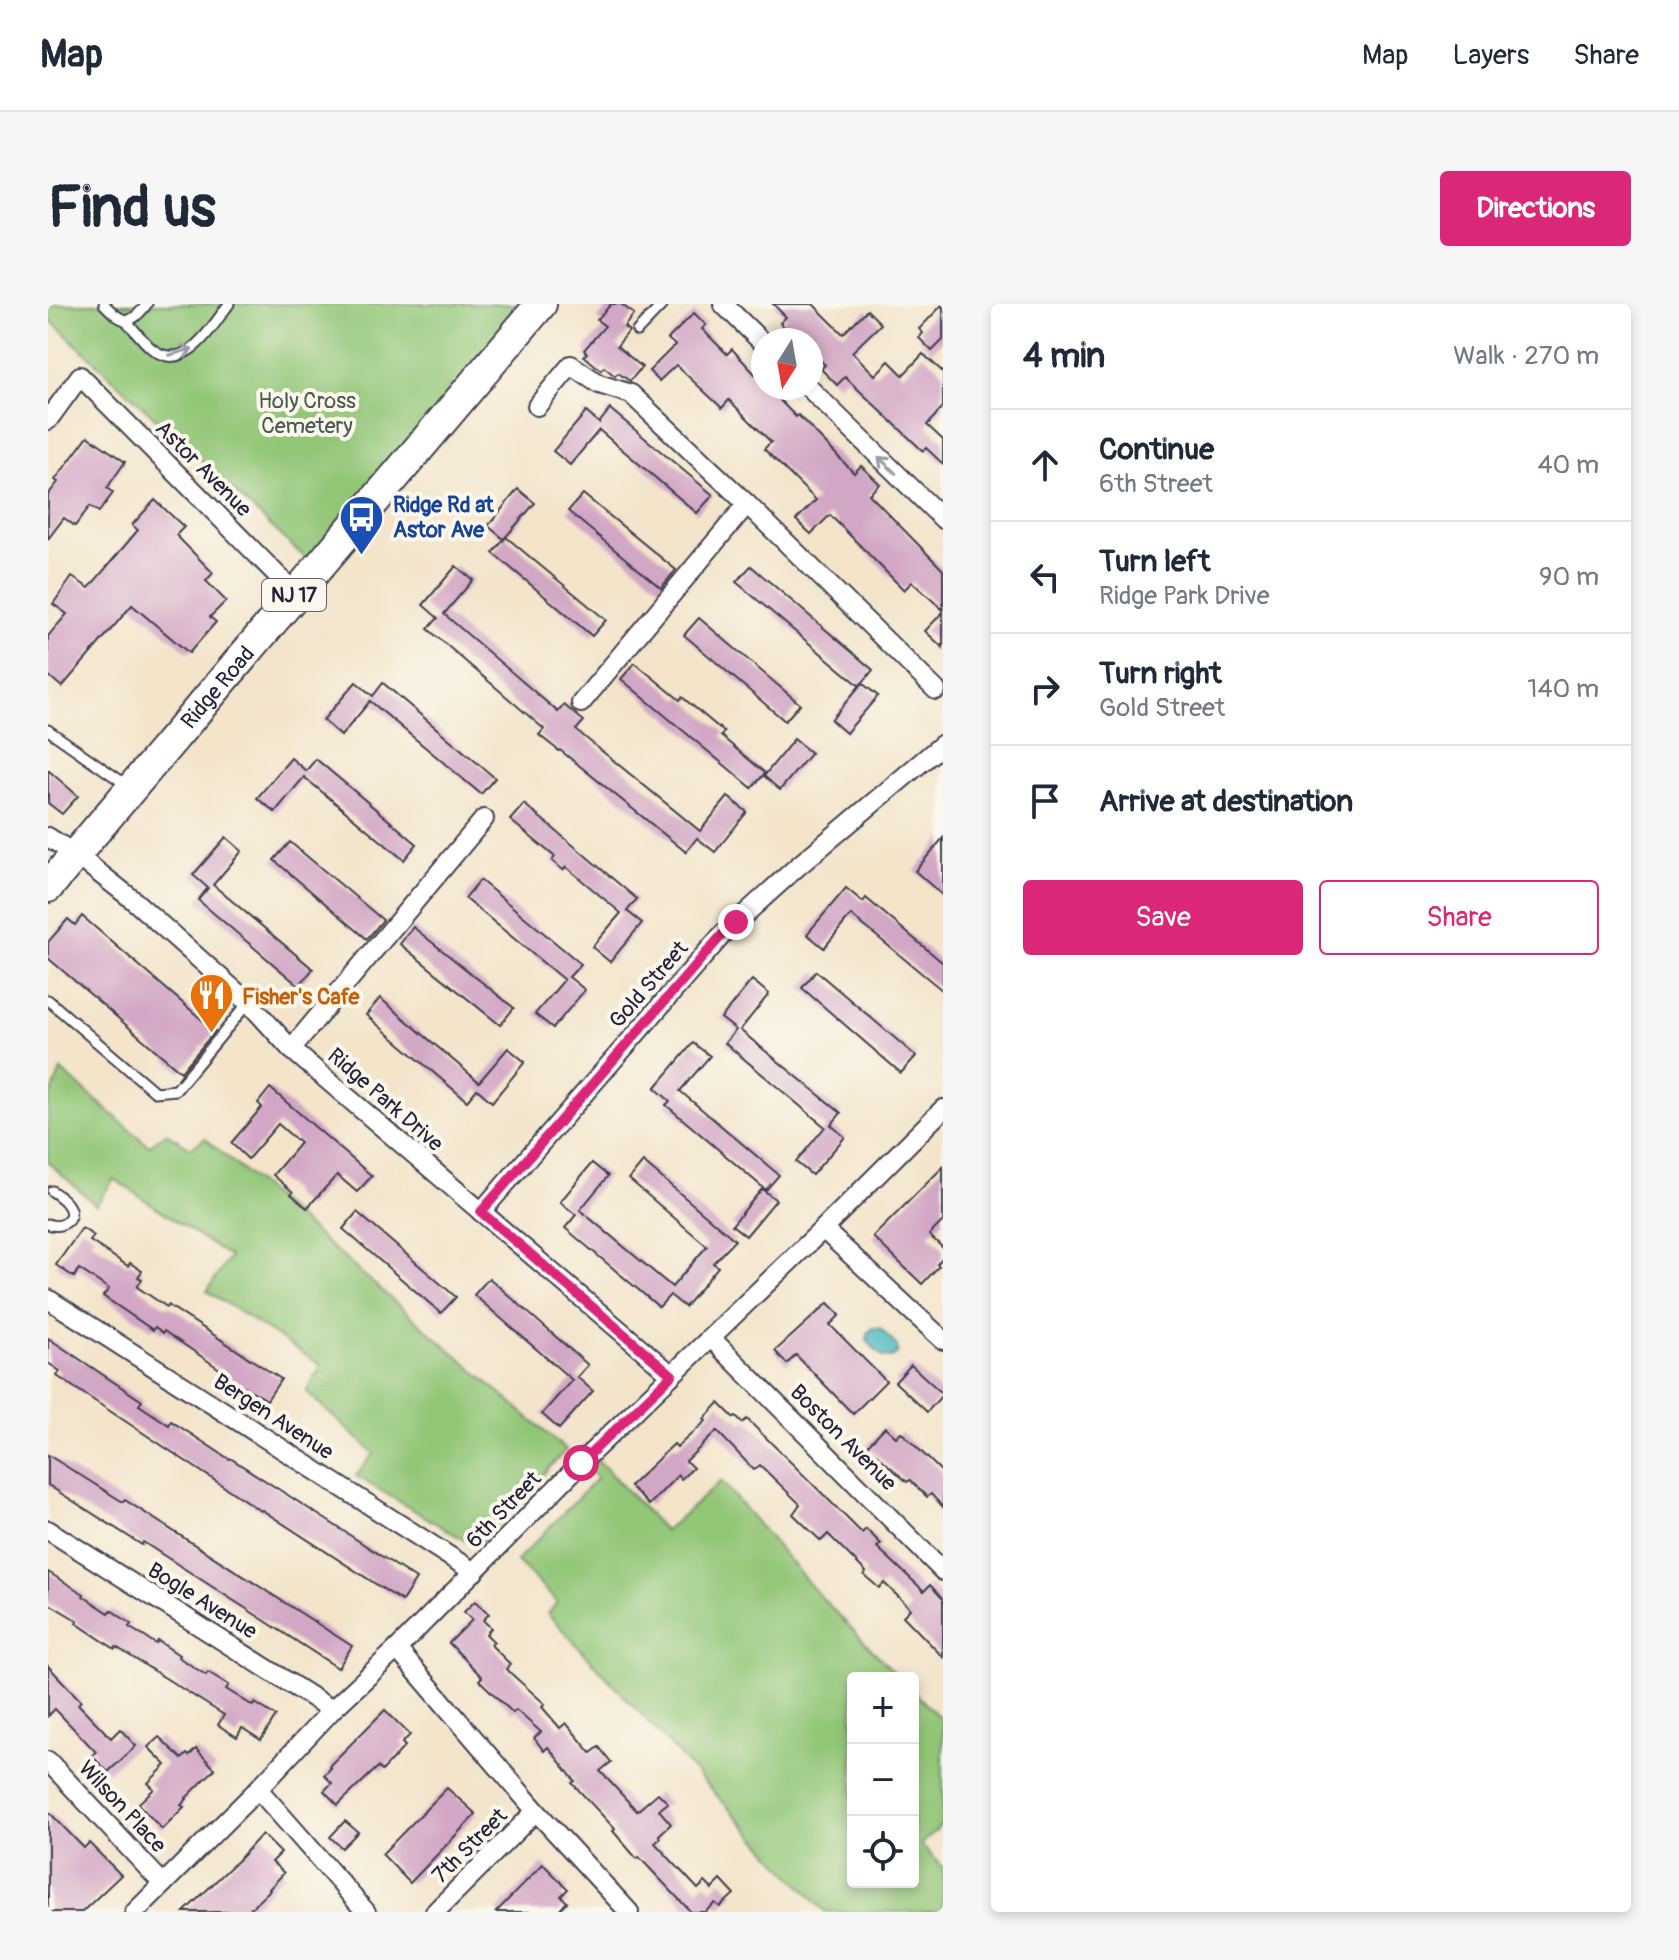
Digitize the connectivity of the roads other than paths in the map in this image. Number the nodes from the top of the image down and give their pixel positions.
1 (104, 304) edge
2 (147, 304) edge
3 (229, 304) edge
4 (541, 304) edge
5 (663, 304) edge
6 (723, 304) edge
7 (125, 320) junction
8 (637, 331) dead end
9 (751, 331) edge
10 (821, 400) edge
11 (537, 406) dead end
12 (48, 420) edge
13 (747, 504) junction
14 (943, 519) edge
15 (296, 594) junction
16 (936, 690) dead end
17 (581, 703) dead end
18 (48, 730) edge
19 (943, 744) edge
20 (131, 788) junction
21 (484, 819) dead end
22 (48, 837) edge
23 (75, 854) junction
24 (48, 887) edge
25 (48, 1000) edge
26 (248, 1003) junction
27 (291, 1049) junction
28 (943, 1109) edge
29 (52, 1191) dead end
30 (481, 1212) junction
31 (48, 1224) edge
32 (823, 1229) junction
33 (48, 1299) edge
34 (710, 1337) junction
35 (943, 1340) edge
36 (672, 1375) junction
37 (48, 1530) edge
38 (943, 1571) edge
39 (474, 1572) junction
40 (397, 1649) junction
41 (332, 1710) junction
42 (48, 1761) edge
43 (258, 1789) junction
44 (536, 1811) junction
45 (163, 1884) junction
46 (135, 1912) edge
47 (366, 1912) edge
48 (435, 1912) edge
49 (629, 1912) edge

1 - 7 lane
2 - 7 lane
7 -> 3 lane
4 - 15 main road, Ridge Road / NJ 17
5 - 8 lane
6 - 9 street
14 -> 10 street
11 - 13 street
12 - 15 street, Astor Avenue
13 - 16 street
13 - 17 street
15 - 20 main road, Ridge Road / NJ 17
18 - 20 lane
19 - 30 street, Gold Street
20 - 23 main road, Ridge Road / NJ 17
21 - 27 street
22 - 23 street, Ridge Park Drive
23 - 24 main road, Ridge Road / NJ 17
23 - 26 street, Ridge Park Drive
25 - 26 lane
26 - 27 street, Ridge Park Drive
27 - 30 street, Ridge Park Drive
28 - 32 street, 6th Street
29 - 31 lane
30 - 36 street, Ridge Park Drive
32 - 34 street, 6th Street
32 - 35 street
33 - 39 street, Bergen Avenue
34 - 36 street, 6th Street
34 - 38 street, Boston Avenue
36 - 39 street, 6th Street
37 - 41 street, Bogle Avenue
39 - 40 street, 6th Street
40 - 41 street, 6th Street
40 - 44 street
41 - 43 street, 6th Street
42 - 45 street, Wilson Place
43 - 45 street, 6th Street
43 - 47 street
44 - 48 street, 7th Street
44 - 49 street
45 - 46 street, 6th Street

